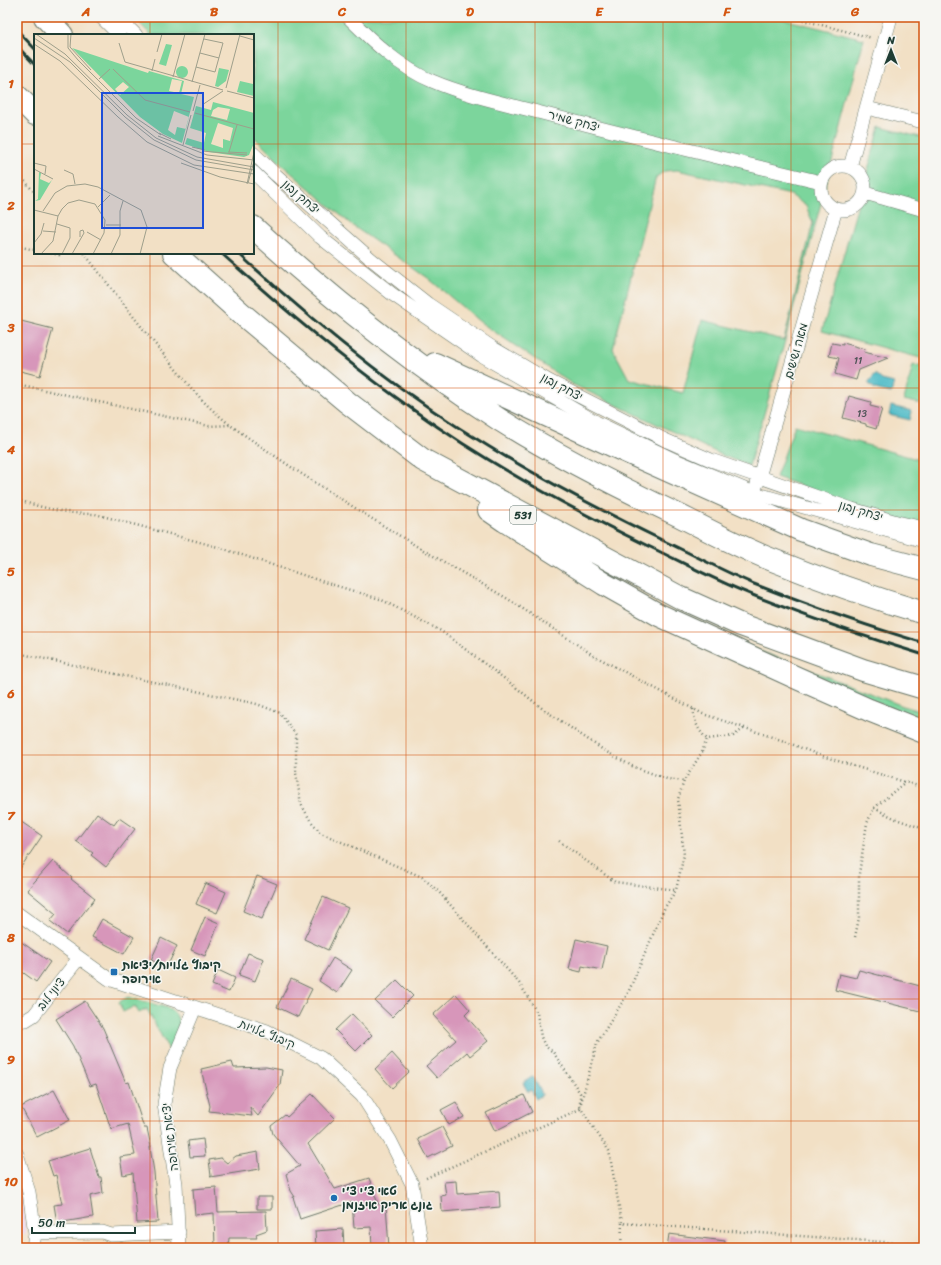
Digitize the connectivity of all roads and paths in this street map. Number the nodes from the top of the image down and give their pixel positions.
1 (45, 17) edge
2 (100, 17) edge
3 (118, 17) edge
4 (348, 17) edge
5 (791, 17) edge
6 (891, 17) edge
7 (61, 34) edge
8 (118, 34) edge
9 (135, 34) edge
10 (884, 41) junction
11 (17, 96) edge
12 (866, 108) junction
13 (34, 113) edge
14 (919, 120) dead end
15 (254, 154) edge
16 (850, 167) junction
17 (17, 172) edge
18 (254, 173) edge
19 (821, 182) junction
20 (34, 192) edge
21 (865, 193) junction
22 (836, 209) junction
23 (924, 210) edge
24 (254, 228) edge
25 (17, 246) edge
26 (34, 250) edge
27 (85, 254) edge
28 (175, 254) edge
29 (388, 342) junction
30 (17, 384) edge
31 (230, 425) junction
32 (423, 460) junction
33 (760, 476) junction
34 (754, 493) junction
35 (17, 500) edge
36 (924, 528) edge
37 (924, 541) edge
38 (924, 569) edge
39 (924, 612) edge
40 (17, 653) edge
41 (924, 688) edge
42 (693, 709) junction
43 (745, 728) junction
44 (924, 732) edge
45 (707, 739) junction
46 (684, 781) junction
47 (905, 783) junction
48 (924, 788) edge
49 (874, 808) junction
50 (924, 829) edge
51 (559, 840) dead end
52 (676, 890) junction
53 (17, 913) edge
54 (855, 937) dead end
55 (79, 958) junction
56 (195, 1008) junction
57 (17, 1021) edge
58 (580, 1109) junction
59 (17, 1154) edge
60 (412, 1184) junction
61 (622, 1223) junction
62 (179, 1232) junction
63 (35, 1233) junction
64 (924, 1245) edge
65 (33, 1248) edge
66 (179, 1248) edge
67 (422, 1248) edge
68 (620, 1248) edge

1 - 7 highway
2 - 8 street
3 - 9 street
4 - 19 street, יצחק שמיר
5 - 10 path
6 - 10 street
10 - 12 street
11 - 13 highway
12 - 14 street
12 - 16 street
15 - 33 street, יצחק נבון
16 - 19 street
16 - 21 street
17 - 20 path
18 - 34 street, יצחק נבון
19 - 22 street
21 - 22 street
21 - 23 street
22 - 33 street, מאה ושישים
24 - 29 highway
25 - 26 path
27 - 31 path
28 - 32 highway, 531
29 - 38 highway
29 - 39 highway
30 - 31 path
31 - 42 path
32 - 41 highway, 531
32 - 44 highway
33 - 34 street, מאה ושישים
33 - 36 street, יצחק נבון
34 - 37 street, יצחק נבון
35 - 46 path
40 - 58 path
42 - 43 path
42 - 45 path
43 - 45 path
43 - 47 path
45 - 46 path
46 - 52 path
47 - 48 path
47 - 49 path
49 - 50 path
49 - 54 path
51 - 52 path
52 - 58 path
53 - 55 street, קיבוץ גלויות
55 - 56 street, קיבוץ גלויות
55 - 57 street, ציוני לוב
56 - 60 street, קיבוץ גלויות
56 - 62 street, יציאת אירופה
58 - 60 path
58 - 61 path
59 - 63 street
60 - 67 street, קיבוץ גלויות
61 - 64 path
61 - 68 path
62 - 63 street
62 - 66 street, יציאת אירופה
63 - 65 street

